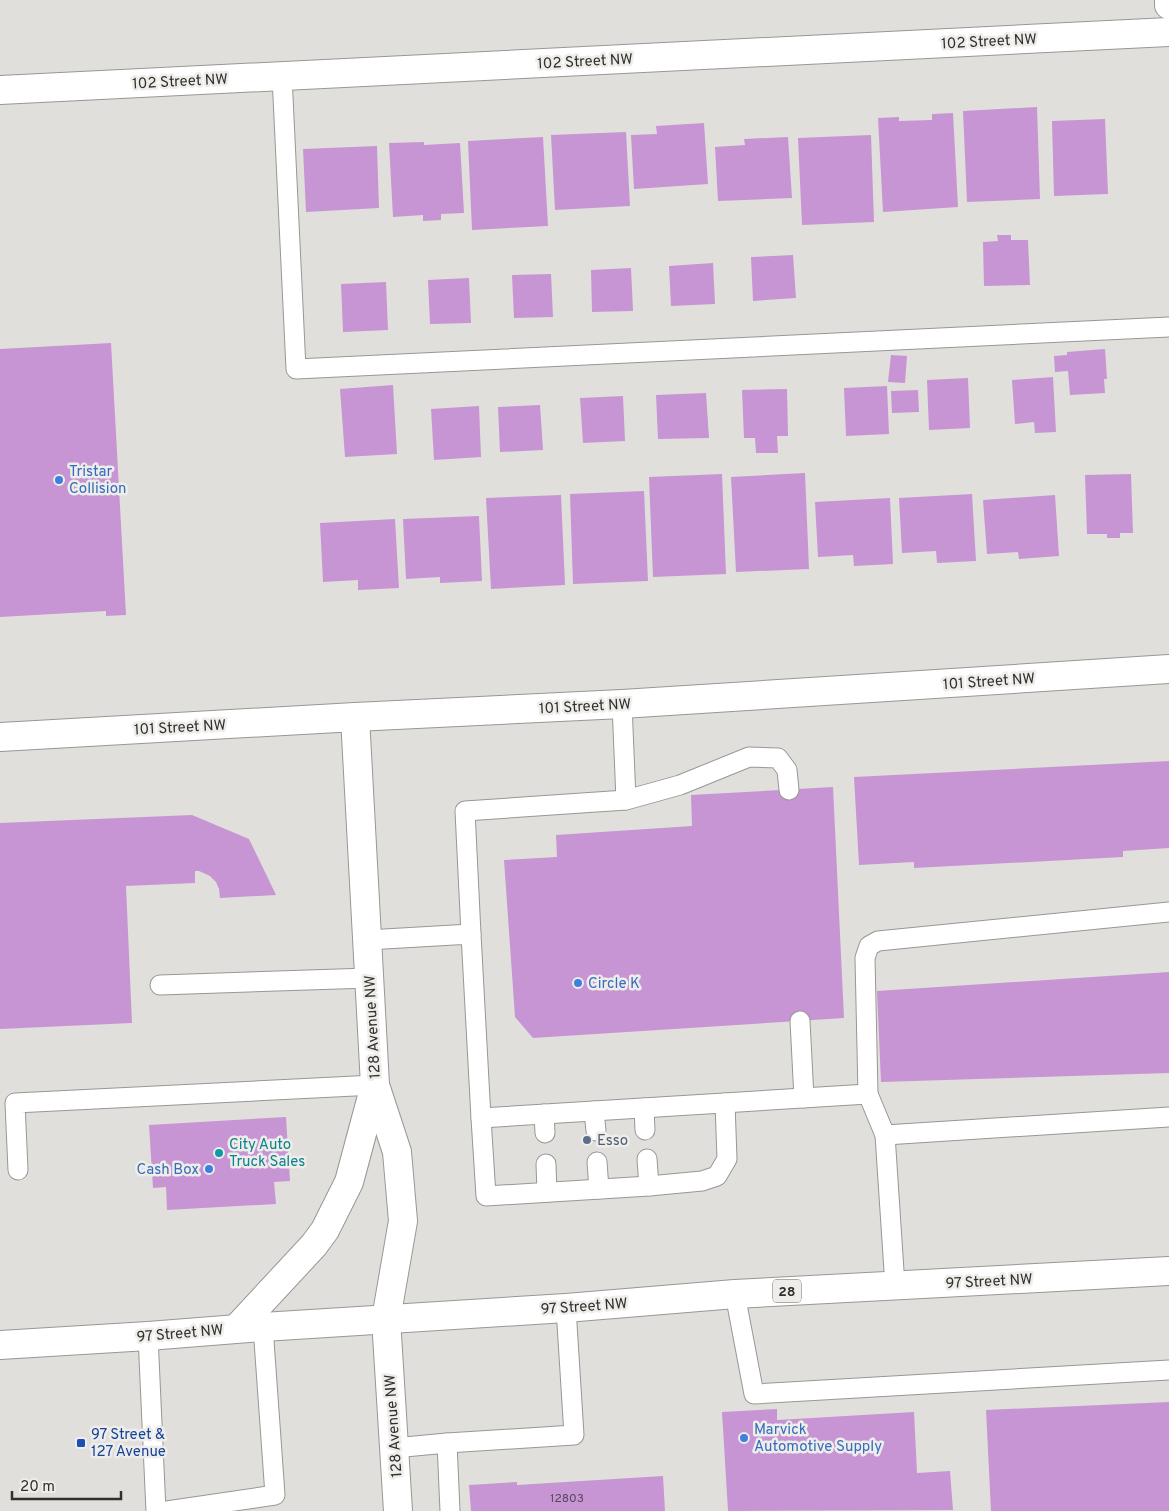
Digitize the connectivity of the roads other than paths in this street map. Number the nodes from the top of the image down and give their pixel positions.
1 (1169, 0) edge
2 (1169, 6) edge
3 (1169, 32) edge
4 (282, 76) junction
5 (0, 90) edge
6 (1169, 327) edge
7 (1169, 669) edge
8 (622, 704) junction
9 (355, 717) junction
10 (0, 737) edge
11 (789, 790) dead end
12 (626, 800) junction
13 (1169, 912) edge
14 (471, 934) junction
15 (367, 940) junction
16 (369, 978) junction
17 (160, 984) dead end
18 (800, 1021) dead end
19 (375, 1085) junction
20 (868, 1094) junction
21 (804, 1098) junction
22 (726, 1103) junction
23 (644, 1108) junction
24 (594, 1111) junction
25 (544, 1114) junction
26 (1169, 1117) edge
27 (482, 1118) junction
28 (645, 1130) dead end
29 (596, 1131) dead end
30 (544, 1133) dead end
31 (885, 1135) junction
32 (647, 1159) dead end
33 (597, 1162) dead end
34 (546, 1164) dead end
35 (18, 1170) dead end
36 (649, 1186) junction
37 (599, 1189) junction
38 (547, 1192) junction
39 (1169, 1271) edge
40 (895, 1286) junction
41 (735, 1294) junction
42 (566, 1308) junction
43 (396, 1319) junction
44 (250, 1327) junction
45 (148, 1336) junction
46 (0, 1345) edge
47 (1169, 1370) edge
48 (446, 1444) junction
49 (394, 1448) junction
50 (156, 1511) edge
51 (167, 1511) edge
52 (398, 1511) edge
53 (450, 1511) edge

1 - 2 street
3 - 4 street, 102 Street NW
4 - 5 street, 102 Street NW
4 - 6 lane
7 - 8 street, 101 Street NW
8 - 9 street, 101 Street NW
8 - 12 lane
9 - 10 street, 101 Street NW
9 - 15 street, 128 Avenue NW
11 - 12 lane
12 - 14 lane
13 - 20 lane
14 - 15 lane
14 - 27 lane
15 - 16 street, 128 Avenue NW
16 - 17 lane
16 - 19 street, 128 Avenue NW
18 - 21 lane
19 - 35 lane
19 - 43 street, 128 Avenue NW
19 - 44 street
20 - 21 lane
20 - 31 lane
21 - 22 lane
22 - 23 lane
22 - 36 lane
23 - 24 lane
23 - 28 lane
24 - 25 lane
24 - 29 lane
25 - 27 lane
25 - 30 lane
26 - 31 lane
27 - 38 lane
31 - 40 lane
32 - 36 lane
33 - 37 lane
34 - 38 lane
36 - 37 lane
37 - 38 lane
39 - 40 street, 97 Street NW / 28
40 - 41 street, 97 Street NW / 28
41 - 42 street, 97 Street NW / 28
41 - 47 lane
42 - 43 street, 97 Street NW / 28
42 - 48 lane
43 - 44 street, 97 Street NW
43 - 49 street, 128 Avenue NW
44 - 45 street, 97 Street NW
44 - 51 lane
45 - 46 street, 97 Street NW
45 - 50 lane
48 - 49 lane
48 - 53 lane
49 - 52 street, 128 Avenue NW

